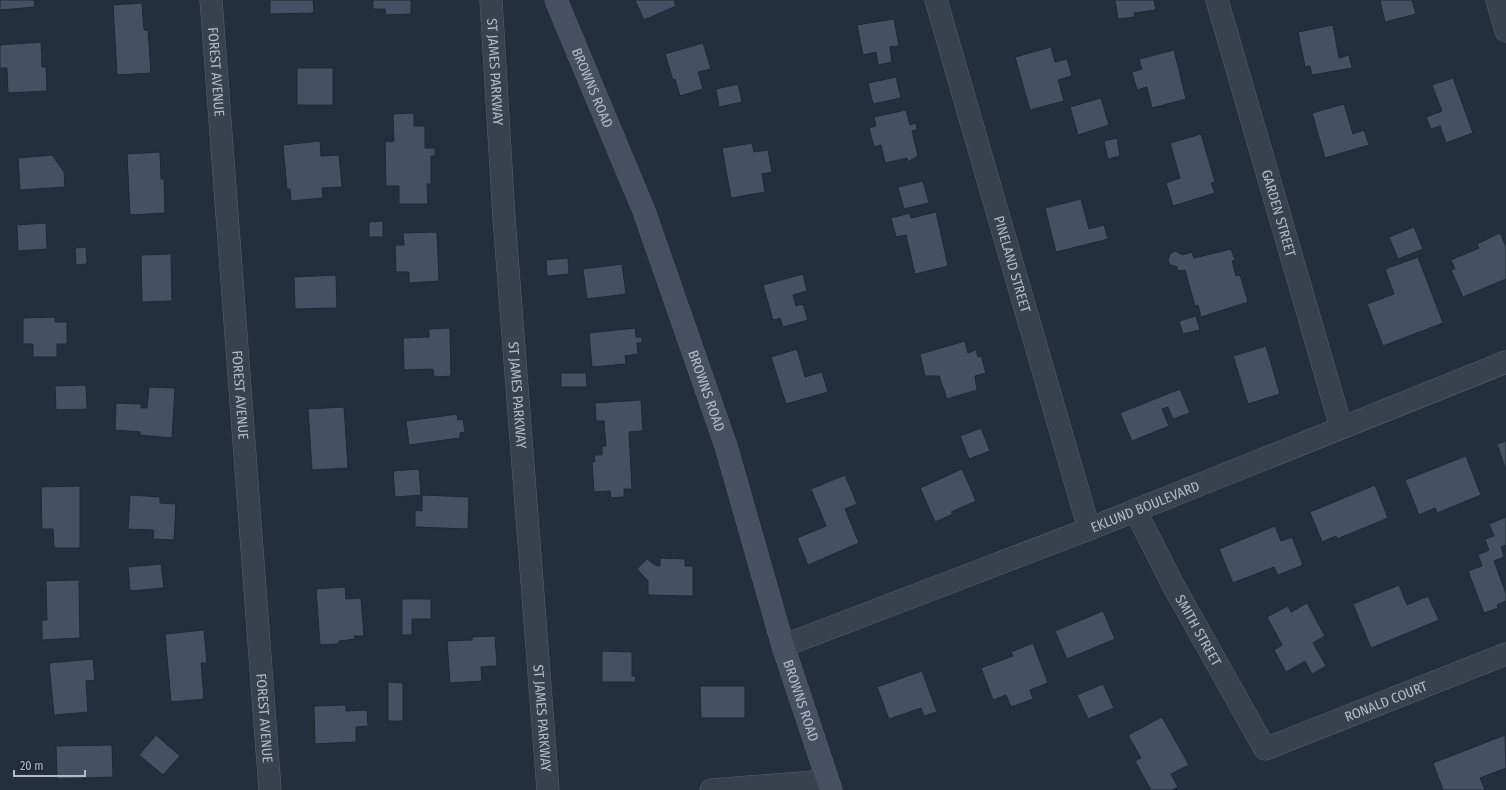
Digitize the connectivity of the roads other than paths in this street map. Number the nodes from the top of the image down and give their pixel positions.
1 (211, 0) edge
2 (491, 0) edge
3 (556, 0) edge
4 (936, 0) edge
5 (1217, 0) edge
6 (1497, 0) edge
7 (1506, 31) edge
8 (1506, 362) edge
9 (1341, 427) junction
10 (1135, 510) junction
11 (1089, 529) junction
12 (783, 646) junction
13 (1506, 654) edge
14 (1265, 749) joint
15 (828, 787) edge
16 (270, 790) edge
17 (548, 790) edge
18 (711, 790) edge

1 - 16 street, FOREST AVENUE
2 - 17 street, ST JAMES PARKWAY
3 - 12 street, BROWNS ROAD
4 - 11 street, PINELAND STREET
5 - 9 street, GARDEN STREET
6 - 7 street
8 - 9 street, EKLUND BOULEVARD
9 - 10 street, EKLUND BOULEVARD
10 - 11 street, EKLUND BOULEVARD
10 - 14 street, SMITH STREET
11 - 12 street, EKLUND BOULEVARD
12 - 15 street, BROWNS ROAD
13 - 14 street, RONALD COURT
15 - 18 street

